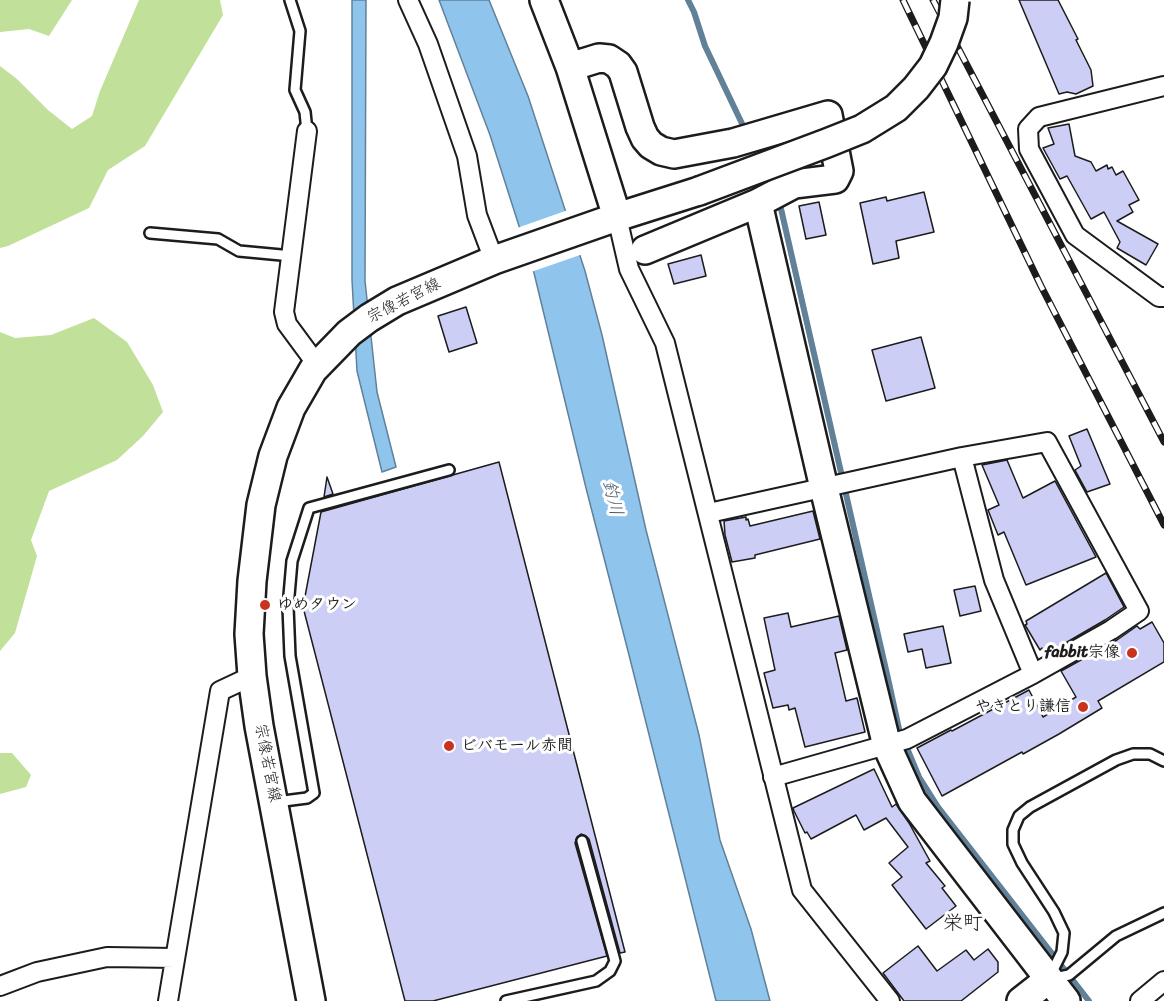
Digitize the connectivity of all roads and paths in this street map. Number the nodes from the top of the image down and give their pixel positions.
1 (290, 0) edge
2 (408, 0) edge
3 (544, 0) edge
4 (955, 0) edge
5 (570, 68) junction
6 (1164, 86) edge
7 (307, 131) joint
8 (758, 203) junction
9 (608, 220) junction
10 (150, 233) dead end
11 (645, 250) dead end
12 (292, 255) junction
13 (497, 259) junction
14 (1164, 297) edge
15 (318, 366) junction
16 (962, 457) junction
17 (449, 470) dead end
18 (824, 488) junction
19 (709, 513) junction
20 (1033, 674) junction
21 (252, 676) junction
22 (887, 746) junction
23 (1164, 761) edge
24 (772, 777) junction
25 (274, 803) junction
26 (582, 841) dead end
27 (1164, 913) edge
28 (175, 958) junction
29 (1048, 979) junction
30 (1164, 981) edge
31 (0, 986) edge
32 (168, 1001) edge
33 (311, 1001) edge
34 (506, 1001) edge
35 (890, 1001) edge
36 (1021, 1001) edge
37 (1066, 1001) edge
38 (1140, 1001) edge

1 - 7 lane
2 - 13 street
3 - 5 street
4 - 9 street, 宗像若宮線, bridge
5 - 8 street
5 - 9 street
6 - 14 street
7 - 12 street
8 - 11 street
8 - 18 street
9 - 13 street, 宗像若宮線
9 - 19 street
10 - 12 lane
12 - 15 street
13 - 15 street, 宗像若宮線
15 - 21 street, 宗像若宮線
16 - 18 street
16 - 20 street
16 - 20 street
17 - 25 lane
18 - 19 street
18 - 22 street
19 - 24 street
20 - 22 street
21 - 25 street, 宗像若宮線
21 - 28 street
22 - 24 street
22 - 29 street
23 - 29 lane
24 - 35 street
25 - 33 street, 宗像若宮線
26 - 34 lane
27 - 29 lane
28 - 31 street
28 - 32 street
29 - 36 street
29 - 37 street
30 - 38 street

